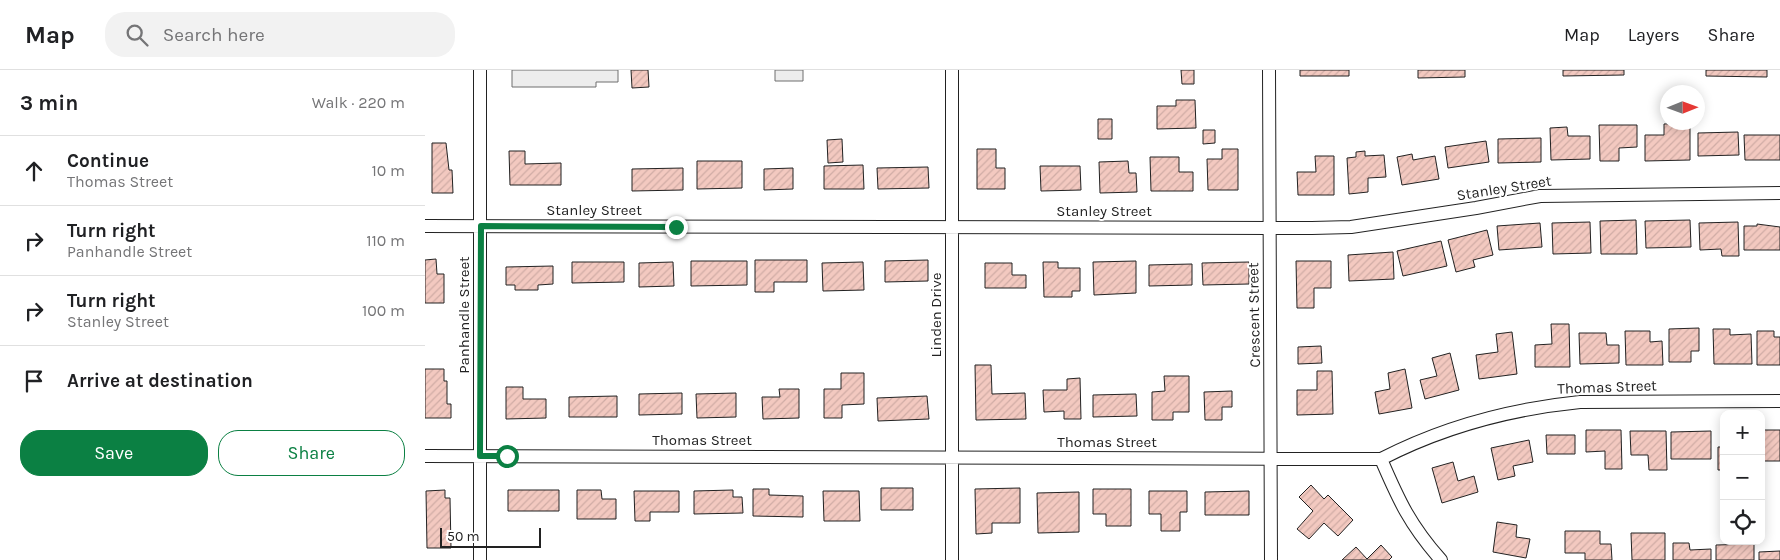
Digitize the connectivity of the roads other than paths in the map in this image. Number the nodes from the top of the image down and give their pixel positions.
1 (480, 70) edge
2 (952, 70) edge
3 (1269, 70) edge
4 (1780, 192) edge
5 (425, 226) edge
6 (481, 226) junction
7 (952, 227) junction
8 (1269, 228) junction
9 (1780, 401) edge
10 (425, 456) edge
11 (480, 456) junction
12 (952, 457) junction
13 (1271, 459) junction
14 (1381, 459) junction
15 (480, 560) edge
16 (952, 560) edge
17 (1271, 560) edge
18 (1441, 560) edge

1 - 6 street, Panhandle Street
2 - 7 street, Linden Drive
3 - 8 street, Crescent Street
4 - 8 street, Stanley Street
5 - 6 street, Stanley Street
6 - 7 street, Stanley Street
6 - 11 street, Panhandle Street
7 - 8 street, Stanley Street
7 - 12 street, Linden Drive
8 - 13 street, Crescent Street
9 - 14 street, Thomas Street
10 - 11 street, Thomas Street
11 - 12 street, Thomas Street
11 - 15 street, Panhandle Street
12 - 13 street, Thomas Street
12 - 16 street, Linden Drive
13 - 14 street, Thomas Street
13 - 17 street, Crescent Street
14 - 18 street

